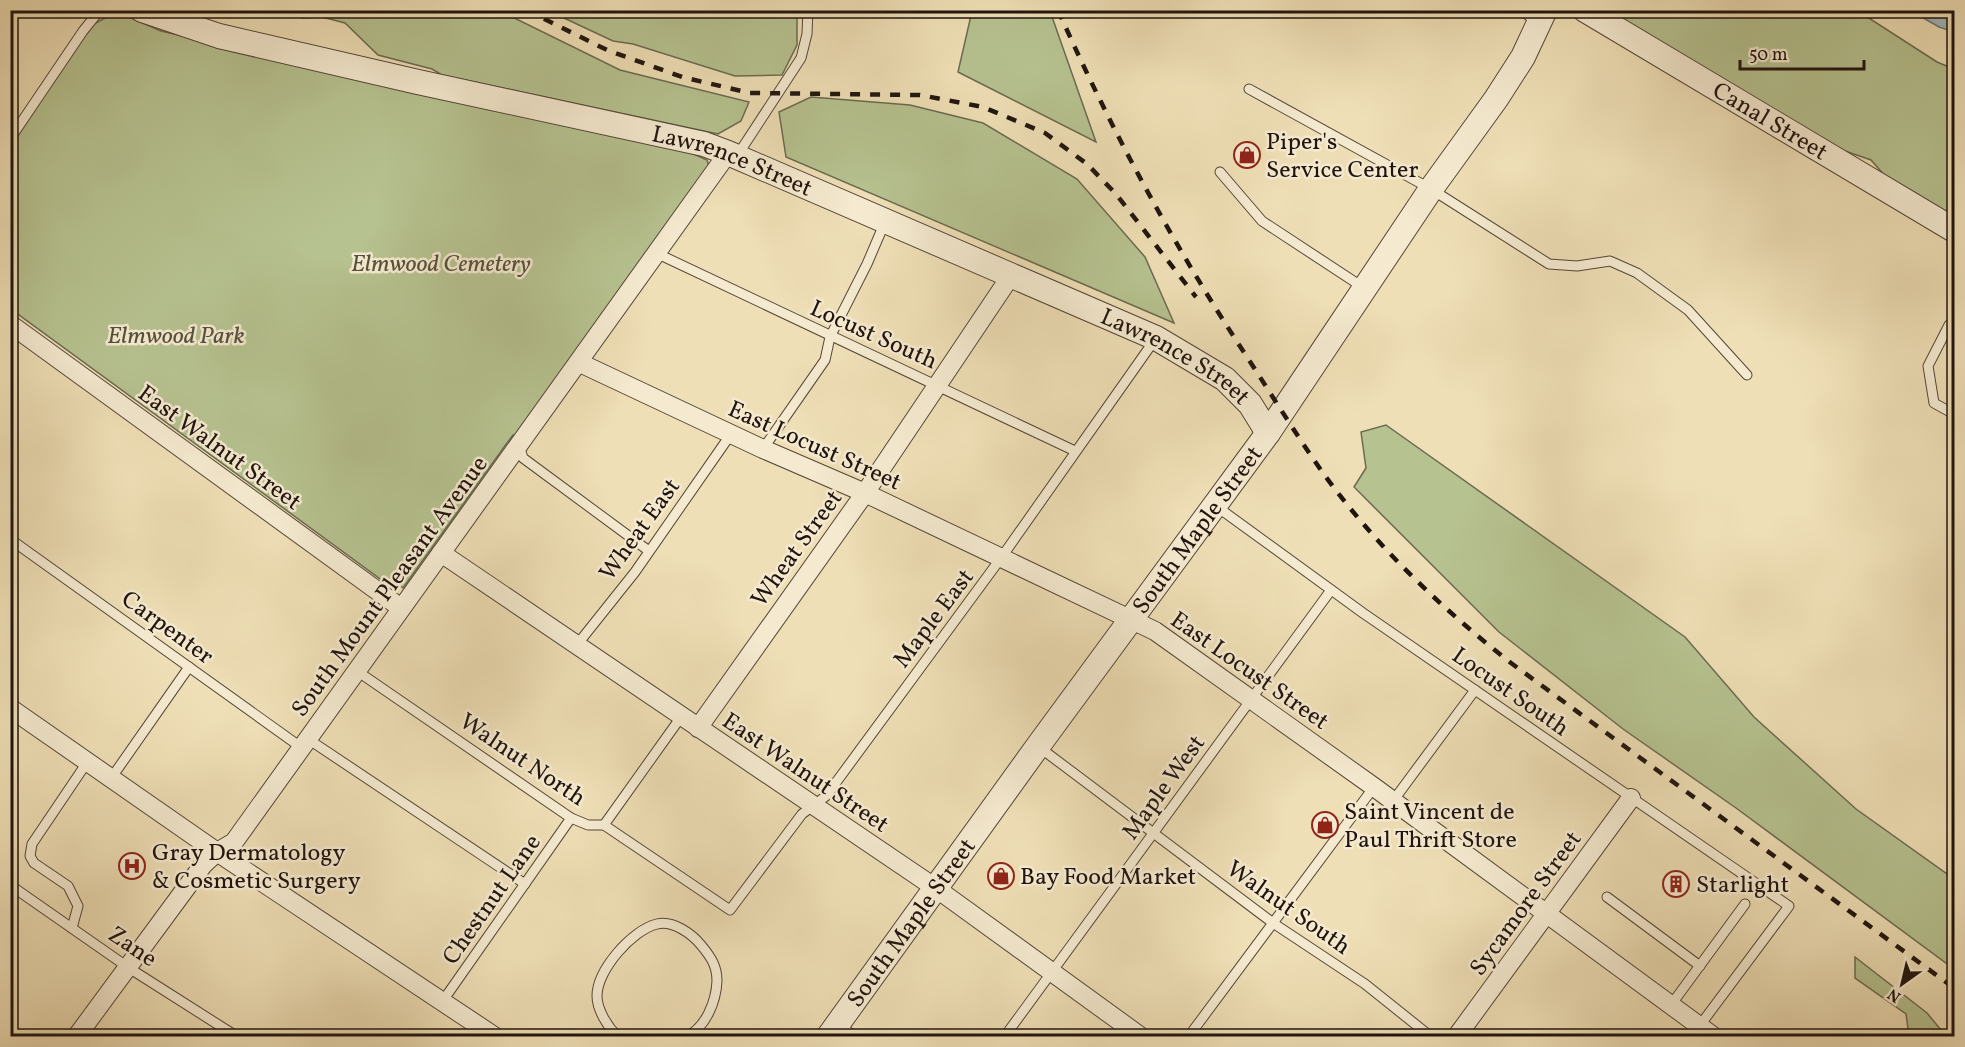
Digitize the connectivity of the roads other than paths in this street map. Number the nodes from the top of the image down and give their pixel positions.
1 (100, 10) edge
2 (808, 10) edge
3 (1585, 10) edge
4 (146, 11) edge
5 (1535, 15) edge
6 (1249, 89) dead end
7 (10, 139) edge
8 (733, 154) junction
9 (1220, 172) dead end
10 (1431, 189) junction
11 (886, 220) junction
12 (1954, 231) edge
13 (656, 253) junction
14 (1012, 274) junction
15 (1364, 288) junction
16 (1954, 322) edge
17 (10, 324) edge
18 (830, 337) junction
19 (1156, 338) junction
20 (580, 363) junction
21 (1748, 375) dead end
22 (938, 385) junction
23 (1954, 411) edge
24 (1268, 432) junction
25 (731, 434) junction
26 (519, 445) junction
27 (764, 449) junction
28 (1076, 451) junction
29 (865, 493) junction
30 (1215, 505) junction
31 (10, 539) edge
32 (649, 551) junction
33 (441, 553) junction
34 (1001, 558) junction
35 (1331, 590) junction
36 (401, 608) junction
37 (1133, 619) junction
38 (576, 646) junction
39 (189, 667) junction
40 (357, 671) junction
41 (1475, 690) junction
42 (1251, 700) junction
43 (10, 708) edge
44 (681, 717) junction
45 (698, 728) junction
46 (305, 744) junction
47 (1038, 746) junction
48 (88, 761) junction
49 (112, 777) junction
50 (1374, 787) junction
51 (1631, 798) junction
52 (1393, 801) junction
53 (814, 805) junction
54 (571, 818) junction
55 (604, 825) junction
56 (1154, 833) junction
57 (216, 852) junction
58 (525, 884) junction
59 (10, 885) edge
60 (937, 889) junction
61 (1607, 897) dead end
62 (1745, 904) dead end
63 (730, 910) joint
64 (1545, 914) junction
65 (1274, 923) junction
66 (72, 928) junction
67 (1700, 966) junction
68 (129, 968) junction
69 (1052, 972) junction
70 (442, 1002) junction
71 (1671, 1005) junction
72 (840, 1032) edge
73 (1701, 1033) edge
74 (78, 1036) edge
75 (236, 1036) edge
76 (494, 1036) edge
77 (618, 1036) edge
78 (688, 1036) edge
79 (1005, 1036) edge
80 (1140, 1036) edge
81 (1189, 1036) edge
82 (1430, 1036) edge
83 (1457, 1036) edge

1 - 7 lane
2 - 8 lane
3 - 12 street, Canal Street
4 - 8 street, Lawrence Street
5 - 10 street, South Maple Street
6 - 10 lane
8 - 11 street, Lawrence Street
8 - 13 street, South Mount Pleasant Avenue
9 - 15 lane
10 - 15 street, South Maple Street
10 - 21 lane
11 - 14 street, Lawrence Street
11 - 18 lane
13 - 18 lane, Locust South
13 - 20 street, South Mount Pleasant Avenue
14 - 19 street, Lawrence Street
14 - 22 street, Wheat Street
15 - 24 street, South Maple Street
16 - 23 lane
17 - 36 street, East Walnut Street
18 - 22 lane, Locust South
18 - 27 lane
19 - 24 street, Lawrence Street
19 - 28 lane, Maple East
20 - 25 street, East Locust Street
20 - 26 street, South Mount Pleasant Avenue
22 - 28 lane, Locust South
22 - 29 street, Wheat Street
24 - 30 street, South Maple Street
25 - 27 street, East Locust Street
25 - 32 lane, Wheat East
26 - 32 lane
26 - 33 street, South Mount Pleasant Avenue
27 - 29 street, East Locust Street
28 - 34 lane, Maple East
29 - 34 street, East Locust Street
29 - 45 street, Wheat Street
30 - 35 lane, Locust South
30 - 37 street, South Maple Street
31 - 39 lane, Carpenter
32 - 38 lane, Wheat East
33 - 36 street, South Mount Pleasant Avenue
33 - 38 street, East Walnut Street
34 - 37 street, East Locust Street
34 - 53 lane, Maple East
35 - 41 lane, Locust South
35 - 42 lane, Maple West
36 - 40 street, South Mount Pleasant Avenue
37 - 42 street, East Locust Street
37 - 47 street, South Maple Street
38 - 44 street, East Walnut Street
39 - 46 lane, Carpenter
39 - 49 lane
40 - 46 street, South Mount Pleasant Avenue
40 - 54 lane, Walnut North
41 - 51 lane, Locust South
41 - 52 lane
42 - 50 street, East Locust Street
42 - 56 lane, Maple West
43 - 48 street
44 - 45 street, East Walnut Street
44 - 55 lane
45 - 53 street, East Walnut Street
46 - 57 street, South Mount Pleasant Avenue
46 - 58 lane, Carpenter
47 - 56 lane, Walnut South
47 - 60 street, South Maple Street
48 - 49 street
48 - 66 lane
49 - 57 street
50 - 52 street, East Locust Street
50 - 65 lane
51 - 64 street, Sycamore Street
51 - 73 lane, Locust South
52 - 64 street, East Locust Street
53 - 60 street, East Walnut Street
53 - 63 lane, Maple East
54 - 55 lane, Walnut North
54 - 58 lane, Chestnut Lane
55 - 63 lane, Walnut North
56 - 65 lane, Walnut South
56 - 69 lane, Maple West
57 - 68 street, South Mount Pleasant Avenue
57 - 70 street
58 - 70 lane, Chestnut Lane
59 - 66 lane, Zane
60 - 69 street, East Walnut Street
60 - 72 street, South Maple Street
61 - 67 lane
62 - 67 lane
64 - 71 street, East Locust Street
64 - 83 street, Sycamore Street
65 - 81 lane
65 - 82 lane, Walnut South
66 - 68 lane, Zane
67 - 71 lane
68 - 74 street, South Mount Pleasant Avenue
68 - 75 lane, Zane
69 - 79 lane, Maple West
69 - 80 street, East Walnut Street
70 - 76 street
71 - 73 street, East Locust Street
77 - 78 lane

